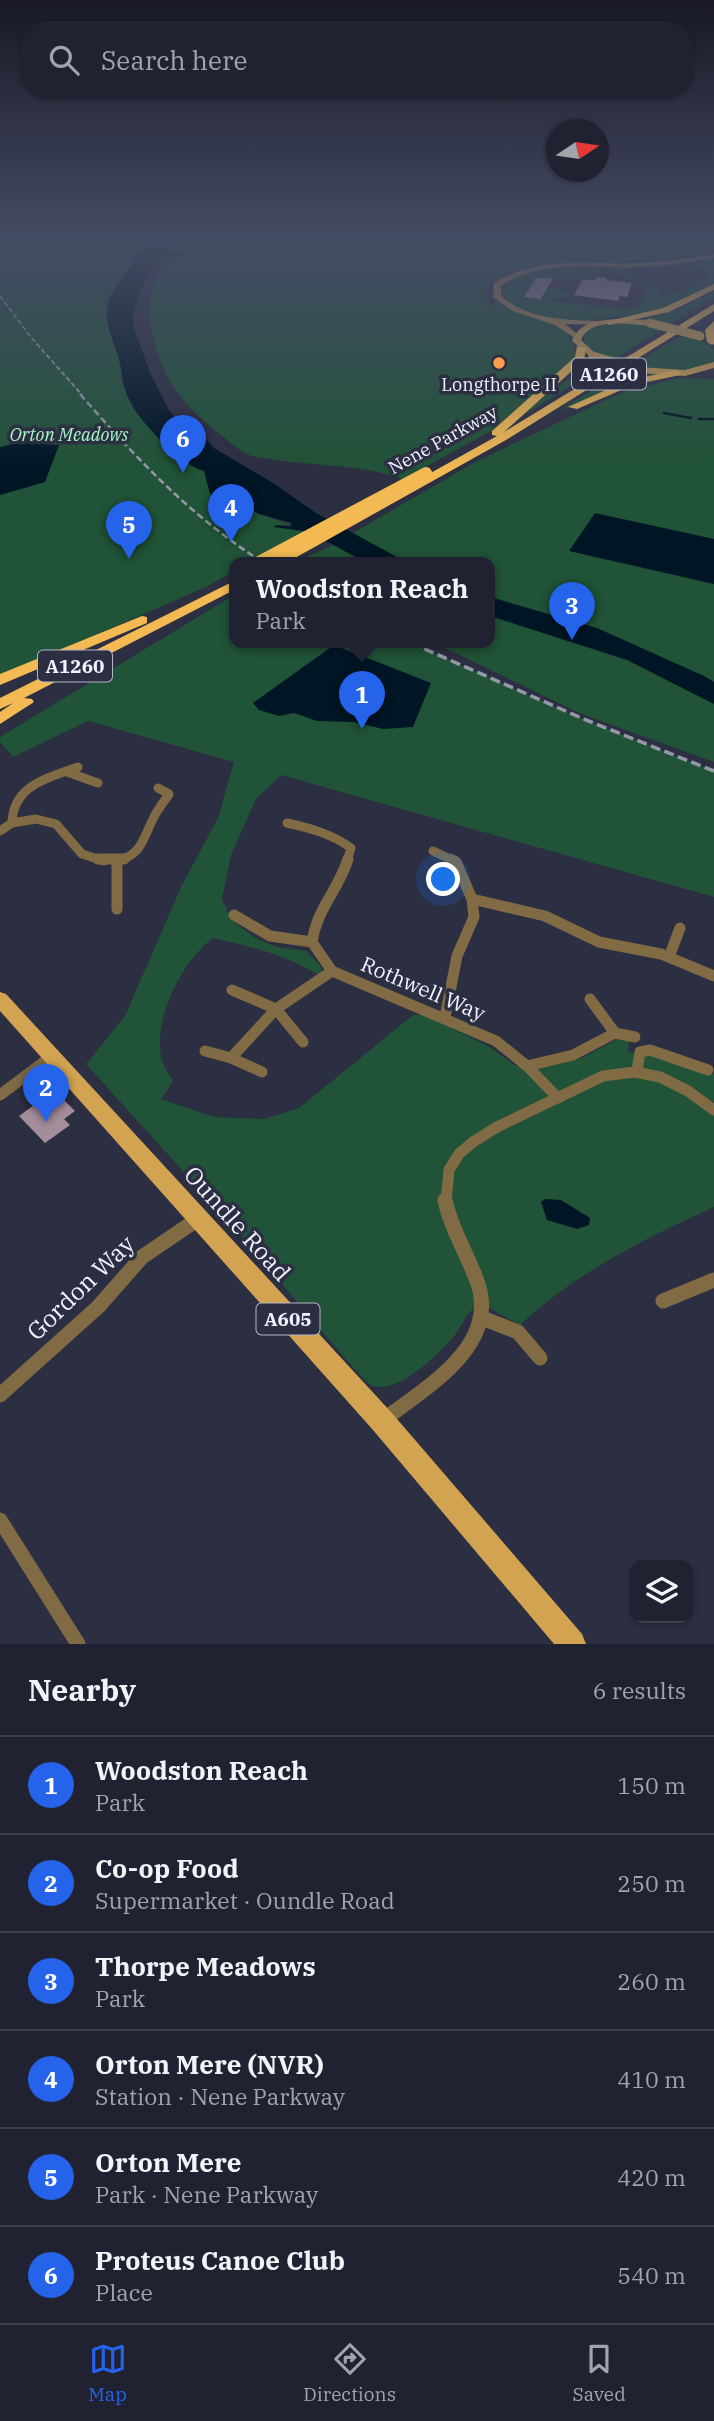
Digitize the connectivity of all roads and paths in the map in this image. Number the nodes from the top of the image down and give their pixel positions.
1 (533, 315) edge
2 (643, 315) edge
3 (689, 315) edge
4 (701, 315) edge
5 (551, 321) junction
6 (604, 323) junction
7 (714, 324) edge
8 (578, 343) junction
9 (713, 343) edge
10 (714, 365) edge
11 (694, 372) junction
12 (676, 373) junction
13 (714, 373) edge
14 (499, 436) junction
15 (431, 475) junction
16 (269, 557) edge
17 (287, 557) edge
18 (229, 578) edge
19 (229, 587) edge
20 (146, 624) junction
21 (0, 680) edge
22 (0, 694) edge
23 (0, 704) edge
24 (0, 719) edge
25 (78, 767) dead end
26 (67, 772) junction
27 (98, 783) dead end
28 (158, 788) dead end
29 (12, 823) junction
30 (287, 824) dead end
31 (0, 831) edge
32 (433, 851) dead end
33 (117, 862) junction
34 (472, 899) junction
35 (117, 909) dead end
36 (234, 915) dead end
37 (680, 928) dead end
38 (312, 942) junction
39 (669, 957) junction
40 (332, 971) junction
41 (714, 976) edge
42 (232, 990) dead end
43 (0, 999) edge
44 (590, 999) dead end
45 (276, 1009) junction
46 (445, 1017) junction
47 (615, 1033) junction
48 (635, 1037) dead end
49 (303, 1042) dead end
50 (205, 1051) dead end
51 (52, 1056) junction
52 (231, 1058) junction
53 (527, 1066) junction
54 (708, 1070) dead end
55 (636, 1071) junction
56 (262, 1072) dead end
57 (0, 1095) edge
58 (558, 1098) junction
59 (714, 1110) edge
60 (198, 1219) junction
61 (714, 1280) edge
62 (663, 1301) dead end
63 (482, 1318) junction
64 (540, 1358) dead end
65 (0, 1395) edge
66 (382, 1421) junction
67 (0, 1521) edge
68 (78, 1644) edge
69 (572, 1644) edge

1 - 5 street
2 - 6 highway
3 - 14 highway, Nene Parkway / A1260
4 - 14 highway, Nene Parkway / A1260
5 - 6 street
5 - 8 street
6 - 8 main road
6 - 9 main road, bridge
7 - 9 highway
8 - 12 main road, bridge
8 - 14 highway
10 - 11 main road
11 - 12 main road
11 - 13 main road
12 - 14 highway
14 - 15 highway, Nene Parkway / A1260
15 - 16 highway, Nene Parkway / A1260, bridge
15 - 17 highway, Nene Parkway / A1260
18 - 20 highway, A1260
19 - 20 highway, A1260
20 - 21 highway
20 - 22 highway, A1260
20 - 23 highway, A1260
20 - 24 highway
25 - 26 street
26 - 27 street
26 - 29 street
28 - 33 street
29 - 31 street
29 - 33 street
30 - 38 street
32 - 34 street
33 - 35 street
34 - 39 street
34 - 46 street
36 - 38 street
37 - 39 street
38 - 40 street, Rothwell Way
39 - 41 street
40 - 45 street
40 - 46 street, Rothwell Way
42 - 45 street
43 - 51 main road, Oundle Road / A605
44 - 47 street
45 - 49 street
45 - 52 street
46 - 53 street, Rothwell Way
47 - 48 street
47 - 53 street
50 - 52 street
51 - 57 street
51 - 60 main road, Oundle Road / A605
52 - 56 street
53 - 58 street, Rothwell Way
54 - 55 street
55 - 58 street
55 - 59 street
58 - 63 street
60 - 65 street, Gordon Way
60 - 66 main road, Oundle Road / A605
61 - 62 street
63 - 64 street
63 - 66 street
66 - 69 main road, Oundle Road / A605
67 - 68 street

